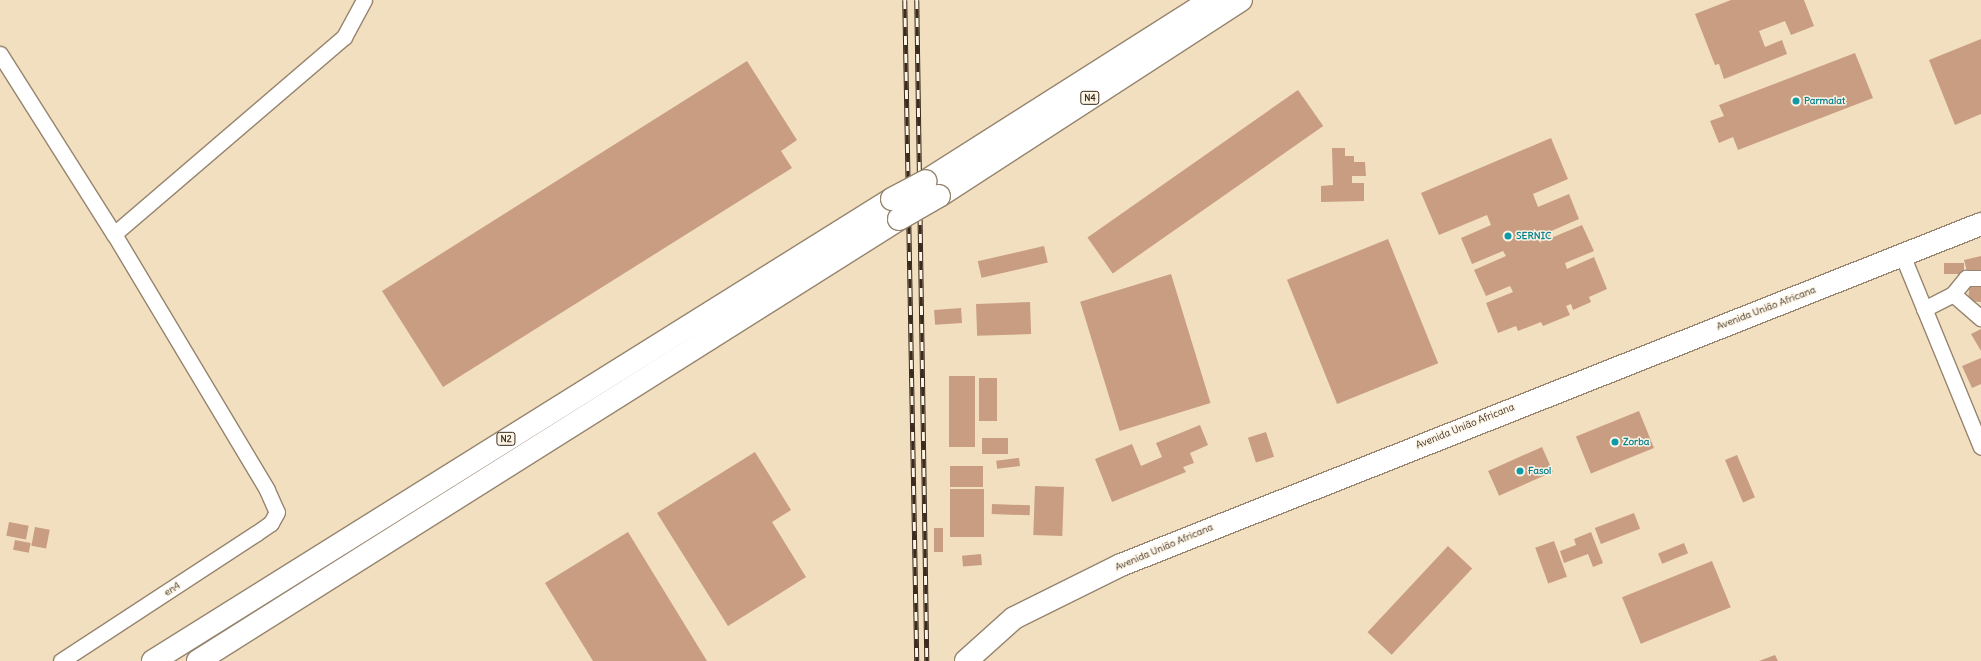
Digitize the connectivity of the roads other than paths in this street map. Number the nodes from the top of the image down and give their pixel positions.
1 (364, 0) edge
2 (1211, 0) edge
3 (1241, 0) edge
4 (0, 54) edge
5 (932, 189) junction
6 (895, 209) junction
7 (860, 218) joint
8 (1981, 224) edge
9 (114, 234) junction
10 (1903, 257) junction
11 (1981, 278) edge
12 (1953, 294) junction
13 (1924, 309) junction
14 (1981, 318) edge
15 (1981, 448) edge
16 (61, 661) edge
17 (153, 661) edge
18 (198, 661) edge
19 (966, 661) edge

1 - 9 street
2 - 5 main road, N4
3 - 5 main road, N4
4 - 9 street
5 - 6 main road, N4, bridge
6 - 7 main road, N4
6 - 18 main road, N2
7 - 17 main road, N2
8 - 10 main road, Avenida União Africana
9 - 16 street, en4
10 - 13 street
10 - 19 main road, Avenida União Africana
11 - 12 street
12 - 13 street
12 - 14 street
13 - 15 street

